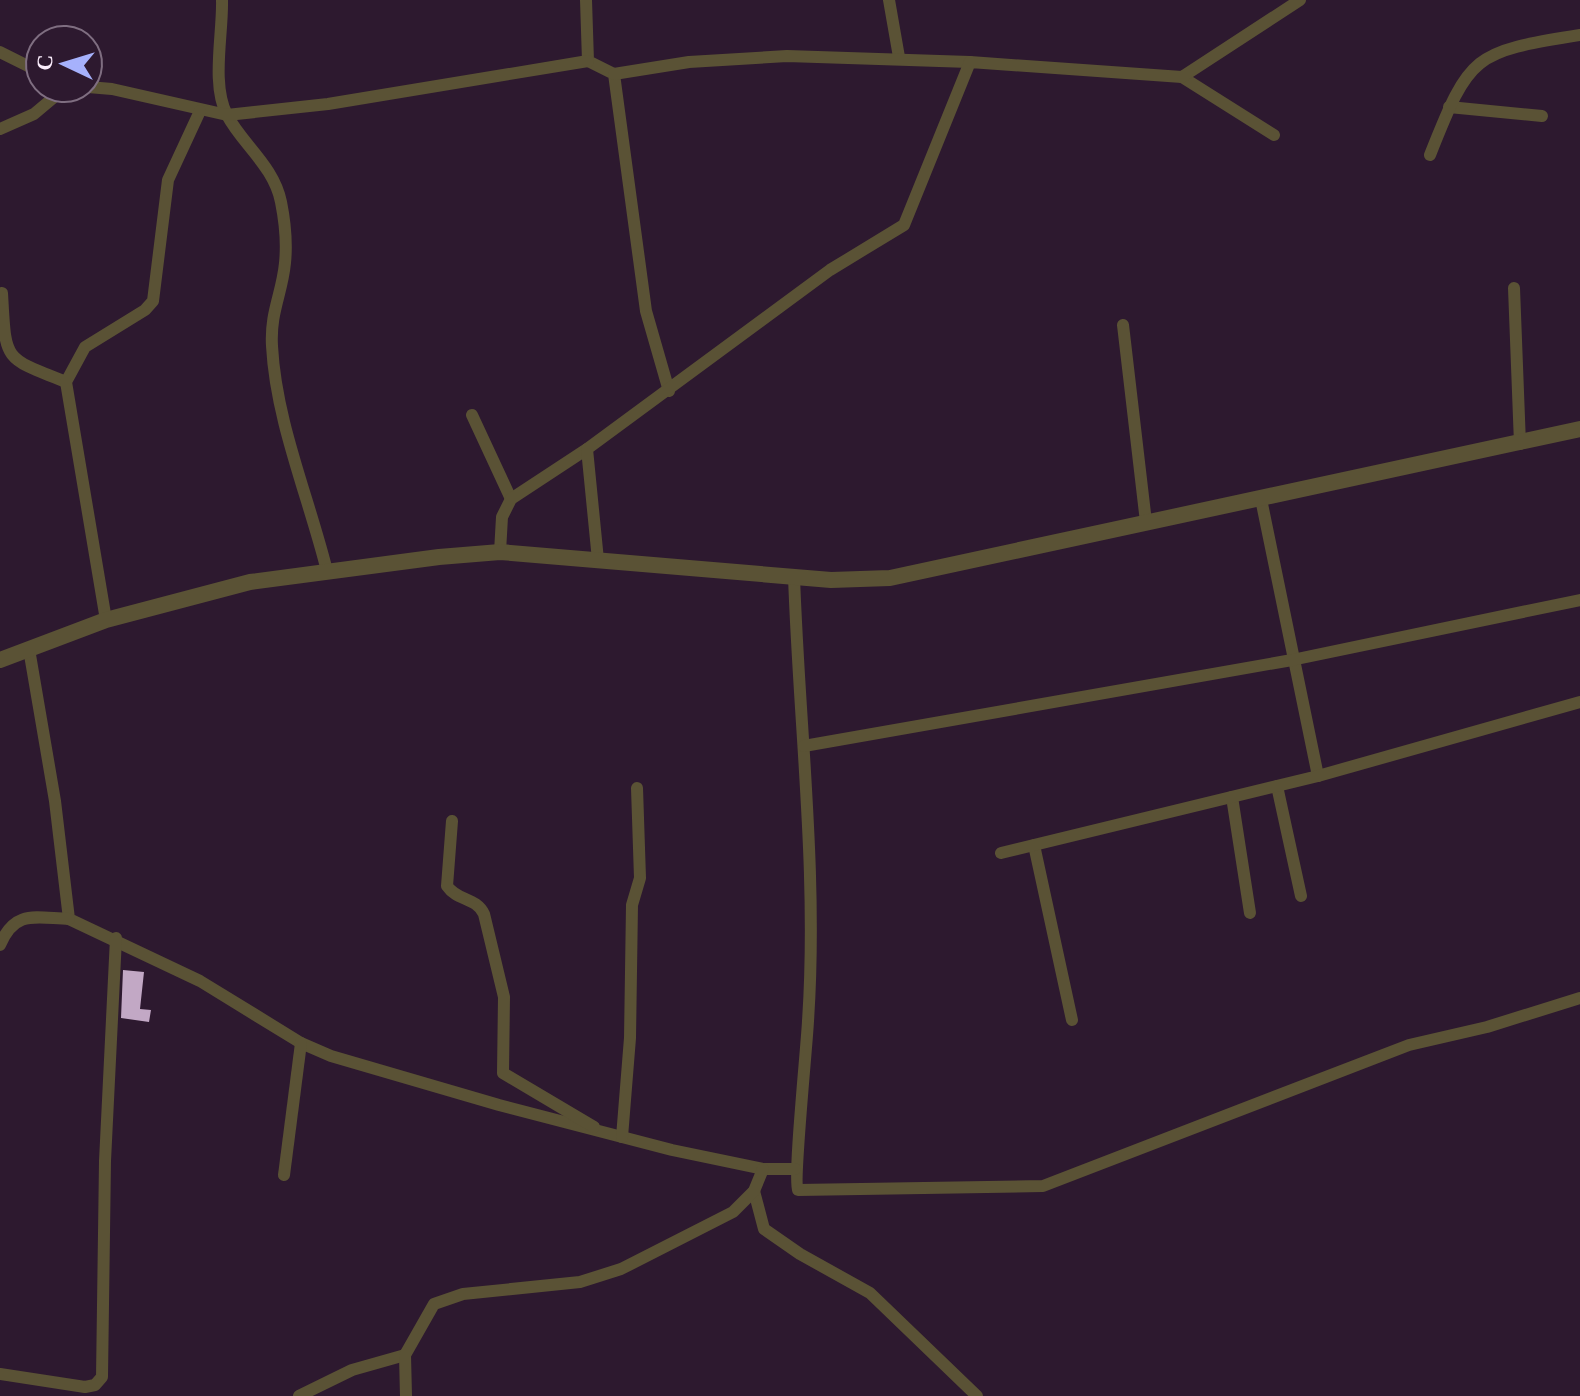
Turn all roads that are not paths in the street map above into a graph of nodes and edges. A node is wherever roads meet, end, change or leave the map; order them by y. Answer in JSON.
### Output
{"nodes":[{"id":1,"x":222,"y":0,"type":"edge"},
{"id":2,"x":586,"y":0,"type":"edge"},
{"id":3,"x":1300,"y":0,"type":"edge"},
{"id":4,"x":892,"y":1,"type":"edge"},
{"id":5,"x":1580,"y":35,"type":"edge"},
{"id":6,"x":0,"y":52,"type":"edge"},
{"id":7,"x":899,"y":57,"type":"junction"},
{"id":8,"x":588,"y":61,"type":"junction"},
{"id":9,"x":970,"y":62,"type":"junction"},
{"id":10,"x":24,"y":64,"type":"edge"},
{"id":11,"x":614,"y":74,"type":"junction"},
{"id":12,"x":1182,"y":77,"type":"junction"},
{"id":13,"x":104,"y":88,"type":"edge"},
{"id":14,"x":46,"y":104,"type":"edge"},
{"id":15,"x":1449,"y":107,"type":"junction"},
{"id":16,"x":200,"y":111,"type":"junction"},
{"id":17,"x":227,"y":115,"type":"junction"},
{"id":18,"x":1542,"y":116,"type":"dead end"},
{"id":19,"x":0,"y":129,"type":"edge"},
{"id":20,"x":1274,"y":135,"type":"dead end"},
{"id":21,"x":1430,"y":155,"type":"dead end"},
{"id":22,"x":1514,"y":288,"type":"dead end"},
{"id":23,"x":2,"y":293,"type":"edge"},
{"id":24,"x":1123,"y":325,"type":"dead end"},
{"id":25,"x":66,"y":382,"type":"junction"},
{"id":26,"x":669,"y":391,"type":"junction"},
{"id":27,"x":472,"y":415,"type":"dead end"},
{"id":28,"x":1580,"y":429,"type":"edge"},
{"id":29,"x":1520,"y":444,"type":"junction"},
{"id":30,"x":587,"y":449,"type":"junction"},
{"id":31,"x":511,"y":499,"type":"junction"},
{"id":32,"x":1261,"y":499,"type":"junction"},
{"id":33,"x":1146,"y":522,"type":"junction"},
{"id":34,"x":500,"y":552,"type":"junction"},
{"id":35,"x":598,"y":560,"type":"junction"},
{"id":36,"x":327,"y":571,"type":"junction"},
{"id":37,"x":794,"y":576,"type":"junction"},
{"id":38,"x":1580,"y":600,"type":"edge"},
{"id":39,"x":106,"y":620,"type":"junction"},
{"id":40,"x":29,"y":649,"type":"junction"},
{"id":41,"x":0,"y":660,"type":"edge"},
{"id":42,"x":1292,"y":660,"type":"junction"},
{"id":43,"x":1580,"y":702,"type":"edge"},
{"id":44,"x":804,"y":746,"type":"junction"},
{"id":45,"x":1318,"y":776,"type":"junction"},
{"id":46,"x":1277,"y":786,"type":"junction"},
{"id":47,"x":637,"y":788,"type":"dead end"},
{"id":48,"x":1232,"y":797,"type":"junction"},
{"id":49,"x":452,"y":821,"type":"dead end"},
{"id":50,"x":1034,"y":845,"type":"junction"},
{"id":51,"x":1001,"y":853,"type":"dead end"},
{"id":52,"x":1301,"y":896,"type":"dead end"},
{"id":53,"x":1250,"y":913,"type":"dead end"},
{"id":54,"x":69,"y":919,"type":"junction"},
{"id":55,"x":116,"y":938,"type":"junction"},
{"id":56,"x":0,"y":945,"type":"edge"},
{"id":57,"x":1580,"y":998,"type":"edge"},
{"id":58,"x":1072,"y":1020,"type":"dead end"},
{"id":59,"x":301,"y":1043,"type":"junction"},
{"id":60,"x":603,"y":1133,"type":"junction"},
{"id":61,"x":622,"y":1137,"type":"junction"},
{"id":62,"x":763,"y":1169,"type":"junction"},
{"id":63,"x":795,"y":1169,"type":"junction"},
{"id":64,"x":284,"y":1175,"type":"dead end"},
{"id":65,"x":754,"y":1191,"type":"junction"},
{"id":66,"x":405,"y":1355,"type":"junction"},
{"id":67,"x":0,"y":1374,"type":"edge"},
{"id":68,"x":299,"y":1396,"type":"edge"},
{"id":69,"x":406,"y":1396,"type":"edge"},
{"id":70,"x":977,"y":1396,"type":"edge"}],
"edges":[{"from":1,"to":17,"type":"street"},
{"from":2,"to":8,"type":"street"},
{"from":3,"to":12,"type":"street"},
{"from":4,"to":7,"type":"street"},
{"from":5,"to":15,"type":"street"},
{"from":6,"to":10,"type":"street"},
{"from":7,"to":9,"type":"street"},
{"from":7,"to":11,"type":"street"},
{"from":8,"to":11,"type":"street"},
{"from":8,"to":17,"type":"street"},
{"from":9,"to":12,"type":"street"},
{"from":9,"to":26,"type":"street"},
{"from":11,"to":26,"type":"street"},
{"from":12,"to":20,"type":"street"},
{"from":13,"to":16,"type":"street"},
{"from":14,"to":19,"type":"street"},
{"from":15,"to":18,"type":"street"},
{"from":15,"to":21,"type":"street"},
{"from":16,"to":17,"type":"street"},
{"from":16,"to":25,"type":"street"},
{"from":17,"to":36,"type":"street"},
{"from":22,"to":29,"type":"street"},
{"from":23,"to":25,"type":"street"},
{"from":24,"to":33,"type":"street"},
{"from":25,"to":39,"type":"street"},
{"from":26,"to":30,"type":"street"},
{"from":27,"to":31,"type":"street"},
{"from":28,"to":29,"type":"street"},
{"from":29,"to":32,"type":"street"},
{"from":30,"to":31,"type":"street"},
{"from":30,"to":35,"type":"street"},
{"from":31,"to":34,"type":"street"},
{"from":32,"to":33,"type":"street"},
{"from":32,"to":42,"type":"street"},
{"from":33,"to":37,"type":"street"},
{"from":34,"to":35,"type":"street"},
{"from":34,"to":36,"type":"street"},
{"from":35,"to":37,"type":"street"},
{"from":36,"to":39,"type":"street"},
{"from":37,"to":44,"type":"street"},
{"from":38,"to":42,"type":"street"},
{"from":39,"to":40,"type":"street"},
{"from":40,"to":41,"type":"street"},
{"from":40,"to":54,"type":"street"},
{"from":42,"to":44,"type":"street"},
{"from":42,"to":45,"type":"street"},
{"from":43,"to":45,"type":"street"},
{"from":44,"to":63,"type":"street"},
{"from":45,"to":46,"type":"street"},
{"from":46,"to":48,"type":"street"},
{"from":46,"to":52,"type":"street"},
{"from":47,"to":61,"type":"street"},
{"from":48,"to":50,"type":"street"},
{"from":48,"to":53,"type":"street"},
{"from":49,"to":60,"type":"street"},
{"from":50,"to":51,"type":"street"},
{"from":50,"to":58,"type":"street"},
{"from":54,"to":55,"type":"street"},
{"from":54,"to":56,"type":"street"},
{"from":55,"to":59,"type":"street"},
{"from":55,"to":67,"type":"street"},
{"from":57,"to":63,"type":"street"},
{"from":59,"to":60,"type":"street"},
{"from":59,"to":64,"type":"street"},
{"from":60,"to":61,"type":"street"},
{"from":61,"to":62,"type":"street"},
{"from":62,"to":63,"type":"street"},
{"from":62,"to":65,"type":"street"},
{"from":65,"to":66,"type":"street"},
{"from":65,"to":70,"type":"street"},
{"from":66,"to":68,"type":"street"},
{"from":66,"to":69,"type":"street"}]}
